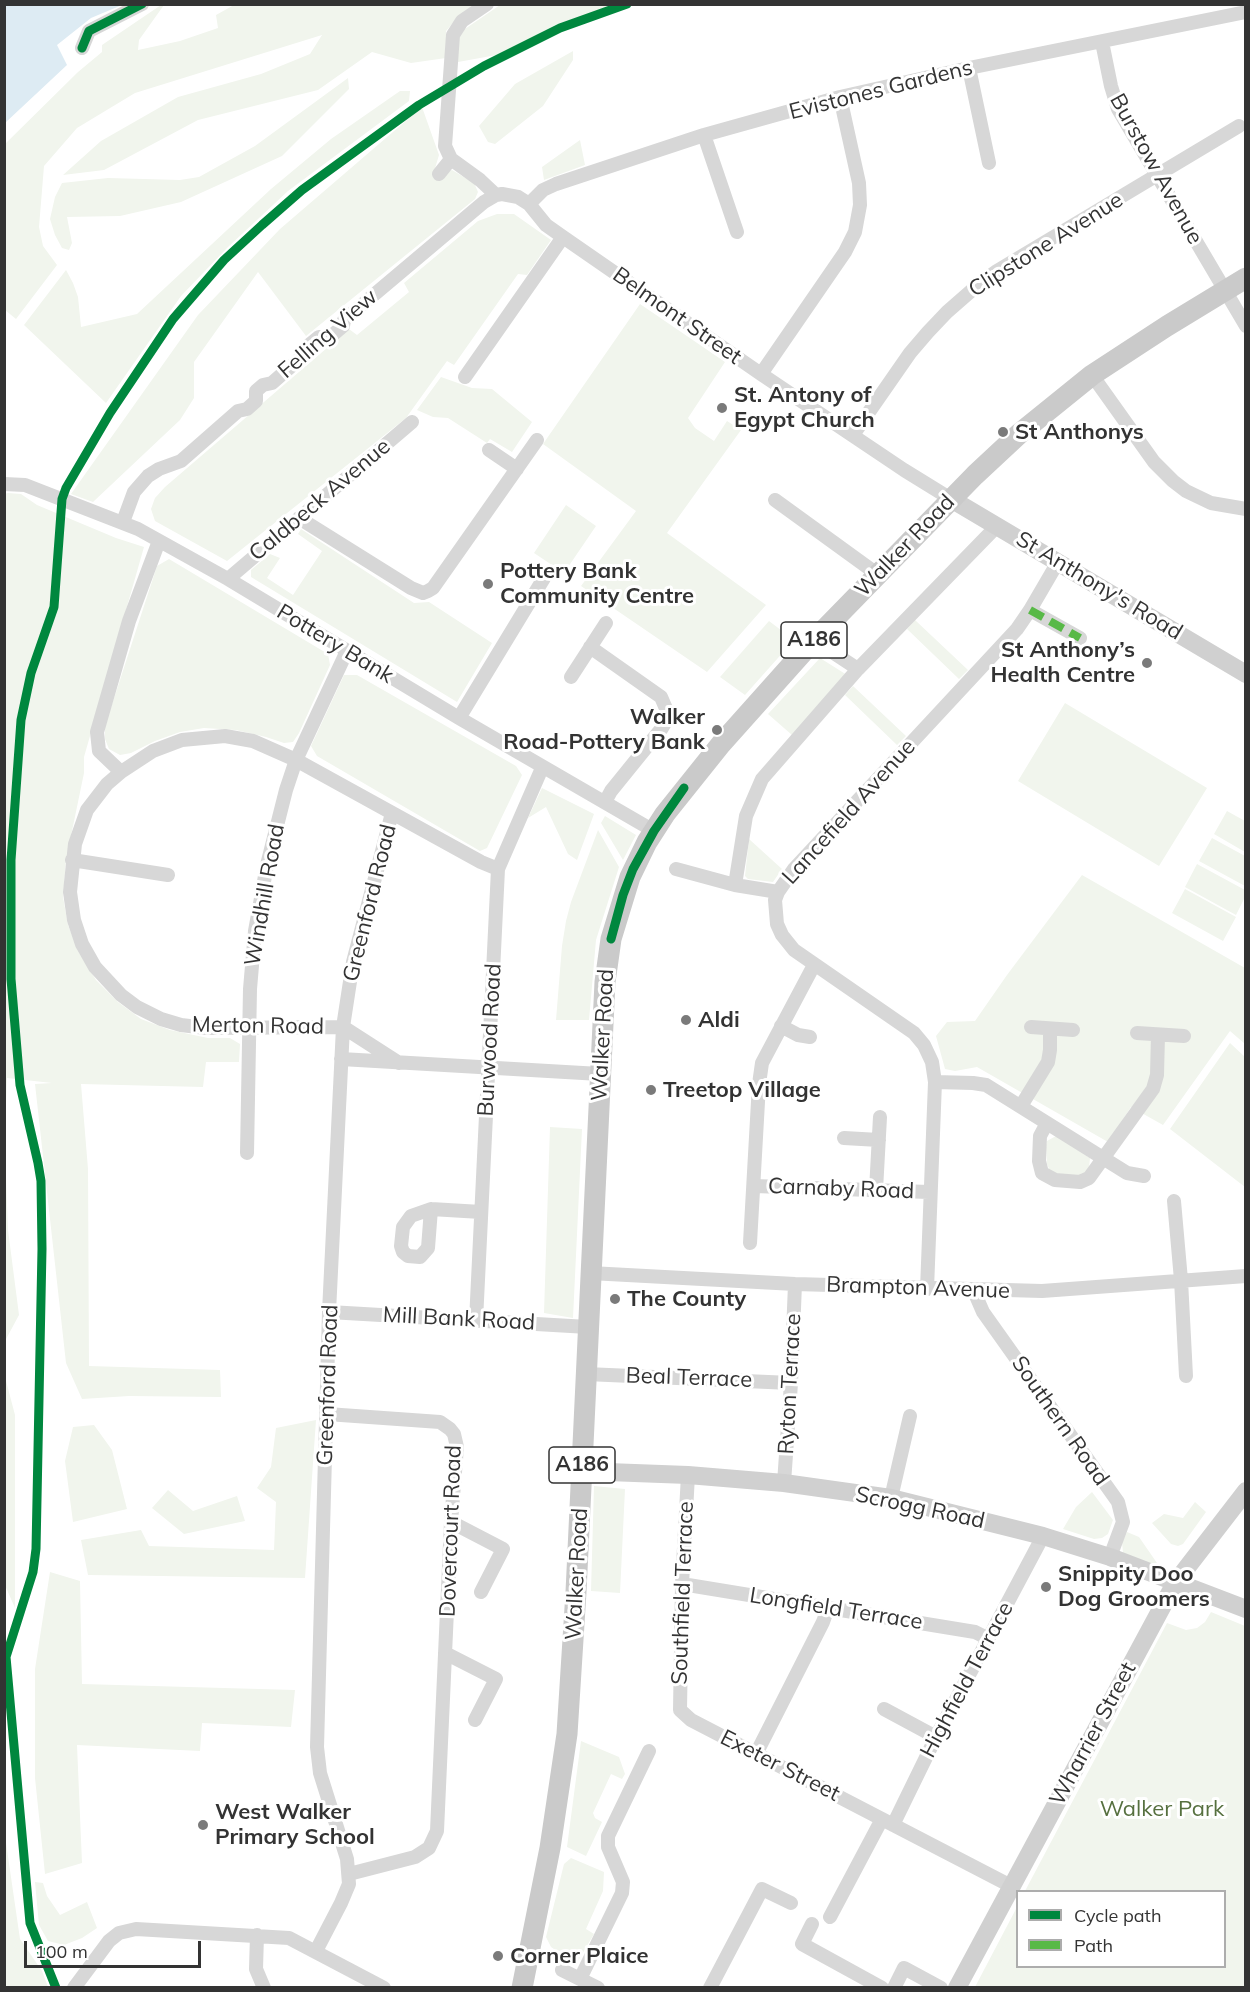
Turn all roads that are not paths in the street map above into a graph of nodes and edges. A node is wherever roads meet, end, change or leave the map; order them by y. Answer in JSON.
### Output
{"nodes":[{"id":1,"x":142,"y":4,"type":"edge"},
{"id":2,"x":487,"y":4,"type":"edge"},
{"id":3,"x":1245,"y":12,"type":"edge"},
{"id":4,"x":1102,"y":42,"type":"junction"},
{"id":5,"x":82,"y":48,"type":"dead end"},
{"id":6,"x":969,"y":68,"type":"junction"},
{"id":7,"x":840,"y":97,"type":"junction"},
{"id":8,"x":1239,"y":126,"type":"dead end"},
{"id":9,"x":704,"y":135,"type":"junction"},
{"id":10,"x":451,"y":159,"type":"junction"},
{"id":11,"x":989,"y":163,"type":"dead end"},
{"id":12,"x":439,"y":174,"type":"dead end"},
{"id":13,"x":1156,"y":176,"type":"junction"},
{"id":14,"x":496,"y":195,"type":"junction"},
{"id":15,"x":529,"y":204,"type":"junction"},
{"id":16,"x":737,"y":232,"type":"dead end"},
{"id":17,"x":563,"y":237,"type":"junction"},
{"id":18,"x":1245,"y":278,"type":"edge"},
{"id":19,"x":1224,"y":290,"type":"junction"},
{"id":20,"x":1245,"y":326,"type":"edge"},
{"id":21,"x":761,"y":374,"type":"junction"},
{"id":22,"x":1092,"y":375,"type":"junction"},
{"id":23,"x":465,"y":377,"type":"dead end"},
{"id":24,"x":412,"y":422,"type":"dead end"},
{"id":25,"x":853,"y":435,"type":"junction"},
{"id":26,"x":537,"y":440,"type":"dead end"},
{"id":27,"x":489,"y":450,"type":"dead end"},
{"id":28,"x":517,"y":468,"type":"junction"},
{"id":29,"x":4,"y":484,"type":"edge"},
{"id":30,"x":951,"y":499,"type":"junction"},
{"id":31,"x":775,"y":500,"type":"dead end"},
{"id":32,"x":1245,"y":509,"type":"edge"},
{"id":33,"x":299,"y":518,"type":"junction"},
{"id":34,"x":123,"y":522,"type":"junction"},
{"id":35,"x":998,"y":525,"type":"junction"},
{"id":36,"x":159,"y":541,"type":"junction"},
{"id":37,"x":1058,"y":562,"type":"junction"},
{"id":38,"x":877,"y":574,"type":"junction"},
{"id":39,"x":544,"y":578,"type":"dead end"},
{"id":40,"x":228,"y":579,"type":"junction"},
{"id":41,"x":1030,"y":610,"type":"junction"},
{"id":42,"x":606,"y":623,"type":"dead end"},
{"id":43,"x":1080,"y":638,"type":"dead end"},
{"id":44,"x":590,"y":647,"type":"junction"},
{"id":45,"x":826,"y":648,"type":"dead end"},
{"id":46,"x":347,"y":651,"type":"junction"},
{"id":47,"x":858,"y":669,"type":"junction"},
{"id":48,"x":1245,"y":674,"type":"edge"},
{"id":49,"x":571,"y":677,"type":"dead end"},
{"id":50,"x":459,"y":718,"type":"junction"},
{"id":51,"x":296,"y":760,"type":"junction"},
{"id":52,"x":542,"y":768,"type":"junction"},
{"id":53,"x":121,"y":772,"type":"junction"},
{"id":54,"x":605,"y":802,"type":"junction"},
{"id":55,"x":392,"y":813,"type":"junction"},
{"id":56,"x":654,"y":831,"type":"junction"},
{"id":57,"x":72,"y":860,"type":"junction"},
{"id":58,"x":498,"y":868,"type":"junction"},
{"id":59,"x":676,"y":869,"type":"dead end"},
{"id":60,"x":168,"y":875,"type":"dead end"},
{"id":61,"x":735,"y":885,"type":"junction"},
{"id":62,"x":778,"y":892,"type":"junction"},
{"id":63,"x":814,"y":965,"type":"junction"},
{"id":64,"x":781,"y":1026,"type":"junction"},
{"id":65,"x":343,"y":1027,"type":"junction"},
{"id":66,"x":1031,"y":1027,"type":"dead end"},
{"id":67,"x":249,"y":1029,"type":"junction"},
{"id":68,"x":1050,"y":1029,"type":"junction"},
{"id":69,"x":1073,"y":1030,"type":"dead end"},
{"id":70,"x":1137,"y":1033,"type":"dead end"},
{"id":71,"x":1158,"y":1035,"type":"junction"},
{"id":72,"x":1184,"y":1036,"type":"dead end"},
{"id":73,"x":810,"y":1037,"type":"dead end"},
{"id":74,"x":341,"y":1059,"type":"junction"},
{"id":75,"x":399,"y":1063,"type":"junction"},
{"id":76,"x":490,"y":1069,"type":"junction"},
{"id":77,"x":600,"y":1074,"type":"junction"},
{"id":78,"x":935,"y":1082,"type":"junction"},
{"id":79,"x":1021,"y":1106,"type":"junction"},
{"id":80,"x":880,"y":1117,"type":"dead end"},
{"id":81,"x":1047,"y":1123,"type":"junction"},
{"id":82,"x":844,"y":1138,"type":"dead end"},
{"id":83,"x":879,"y":1140,"type":"junction"},
{"id":84,"x":247,"y":1153,"type":"dead end"},
{"id":85,"x":1105,"y":1158,"type":"junction"},
{"id":86,"x":1144,"y":1176,"type":"dead end"},
{"id":87,"x":753,"y":1186,"type":"junction"},
{"id":88,"x":876,"y":1190,"type":"junction"},
{"id":89,"x":929,"y":1192,"type":"junction"},
{"id":90,"x":1174,"y":1201,"type":"dead end"},
{"id":91,"x":430,"y":1209,"type":"dead end"},
{"id":92,"x":481,"y":1212,"type":"junction"},
{"id":93,"x":750,"y":1243,"type":"dead end"},
{"id":94,"x":590,"y":1274,"type":"junction"},
{"id":95,"x":1245,"y":1276,"type":"edge"},
{"id":96,"x":1181,"y":1280,"type":"junction"},
{"id":97,"x":795,"y":1284,"type":"junction"},
{"id":98,"x":927,"y":1289,"type":"junction"},
{"id":99,"x":973,"y":1289,"type":"junction"},
{"id":100,"x":329,"y":1312,"type":"junction"},
{"id":101,"x":476,"y":1321,"type":"junction"},
{"id":102,"x":588,"y":1327,"type":"junction"},
{"id":103,"x":586,"y":1374,"type":"junction"},
{"id":104,"x":1186,"y":1376,"type":"dead end"},
{"id":105,"x":791,"y":1383,"type":"junction"},
{"id":106,"x":327,"y":1414,"type":"junction"},
{"id":107,"x":910,"y":1416,"type":"dead end"},
{"id":108,"x":581,"y":1471,"type":"junction"},
{"id":109,"x":688,"y":1475,"type":"junction"},
{"id":110,"x":784,"y":1483,"type":"junction"},
{"id":111,"x":1245,"y":1491,"type":"edge"},
{"id":112,"x":891,"y":1498,"type":"junction"},
{"id":113,"x":451,"y":1522,"type":"junction"},
{"id":114,"x":1043,"y":1536,"type":"junction"},
{"id":115,"x":1110,"y":1557,"type":"junction"},
{"id":116,"x":1175,"y":1583,"type":"junction"},
{"id":117,"x":682,"y":1584,"type":"junction"},
{"id":118,"x":481,"y":1592,"type":"dead end"},
{"id":119,"x":828,"y":1608,"type":"junction"},
{"id":120,"x":1245,"y":1610,"type":"edge"},
{"id":121,"x":989,"y":1639,"type":"junction"},
{"id":122,"x":445,"y":1653,"type":"junction"},
{"id":123,"x":884,"y":1709,"type":"dead end"},
{"id":124,"x":680,"y":1710,"type":"joint"},
{"id":125,"x":475,"y":1720,"type":"dead end"},
{"id":126,"x":936,"y":1737,"type":"junction"},
{"id":127,"x":649,"y":1751,"type":"dead end"},
{"id":128,"x":756,"y":1754,"type":"junction"},
{"id":129,"x":888,"y":1822,"type":"junction"},
{"id":130,"x":349,"y":1874,"type":"junction"},
{"id":131,"x":1011,"y":1886,"type":"junction"},
{"id":132,"x":791,"y":1903,"type":"dead end"},
{"id":133,"x":830,"y":1917,"type":"dead end"},
{"id":134,"x":812,"y":1924,"type":"dead end"},
{"id":135,"x":257,"y":1935,"type":"junction"},
{"id":136,"x":316,"y":1951,"type":"junction"},
{"id":137,"x":562,"y":1970,"type":"dead end"},
{"id":138,"x":580,"y":1979,"type":"junction"},
{"id":139,"x":74,"y":1988,"type":"edge"},
{"id":140,"x":264,"y":1988,"type":"edge"},
{"id":141,"x":384,"y":1988,"type":"edge"},
{"id":142,"x":522,"y":1988,"type":"edge"},
{"id":143,"x":598,"y":1988,"type":"edge"},
{"id":144,"x":710,"y":1988,"type":"edge"},
{"id":145,"x":882,"y":1988,"type":"edge"},
{"id":146,"x":894,"y":1988,"type":"edge"},
{"id":147,"x":941,"y":1988,"type":"edge"},
{"id":148,"x":957,"y":1988,"type":"edge"}],
"edges":[{"from":1,"to":5,"type":"street"},
{"from":2,"to":10,"type":"street"},
{"from":3,"to":4,"type":"street","name":"Evistones Gardens"},
{"from":4,"to":6,"type":"street","name":"Evistones Gardens"},
{"from":4,"to":13,"type":"street","name":"Burstow Avenue"},
{"from":6,"to":7,"type":"street","name":"Evistones Gardens"},
{"from":6,"to":11,"type":"street"},
{"from":7,"to":9,"type":"street","name":"Evistones Gardens"},
{"from":7,"to":21,"type":"street"},
{"from":8,"to":13,"type":"street","name":"Clipstone Avenue"},
{"from":9,"to":15,"type":"street","name":"Evistones Gardens"},
{"from":9,"to":16,"type":"street"},
{"from":10,"to":12,"type":"street"},
{"from":10,"to":14,"type":"street"},
{"from":13,"to":19,"type":"street","name":"Burstow Avenue"},
{"from":13,"to":25,"type":"street","name":"Clipstone Avenue"},
{"from":14,"to":15,"type":"street"},
{"from":14,"to":34,"type":"street","name":"Felling View"},
{"from":15,"to":17,"type":"street","name":"Belmont Street"},
{"from":17,"to":21,"type":"street","name":"Belmont Street"},
{"from":17,"to":23,"type":"street"},
{"from":18,"to":19,"type":"main road","name":"Walker Road","number":"A186"},
{"from":19,"to":20,"type":"street","name":"Burstow Avenue"},
{"from":19,"to":22,"type":"main road","name":"Walker Road","number":"A186"},
{"from":21,"to":25,"type":"street","name":"Belmont Street"},
{"from":22,"to":30,"type":"main road","name":"Walker Road","number":"A186"},
{"from":22,"to":32,"type":"street"},
{"from":24,"to":33,"type":"street","name":"Caldbeck Avenue"},
{"from":25,"to":30,"type":"street","name":"Belmont Street"},
{"from":26,"to":28,"type":"street"},
{"from":27,"to":28,"type":"street"},
{"from":28,"to":33,"type":"street"},
{"from":29,"to":34,"type":"street","name":"Pottery Bank"},
{"from":30,"to":35,"type":"street","name":"St Anthony's Road"},
{"from":30,"to":38,"type":"main road","name":"Walker Road","number":"A186"},
{"from":31,"to":38,"type":"street"},
{"from":33,"to":40,"type":"street","name":"Caldbeck Avenue"},
{"from":34,"to":36,"type":"street","name":"Pottery Bank"},
{"from":35,"to":37,"type":"street","name":"St Anthony's Road"},
{"from":35,"to":47,"type":"street"},
{"from":36,"to":40,"type":"street","name":"Pottery Bank"},
{"from":36,"to":53,"type":"street"},
{"from":37,"to":41,"type":"street","name":"Lancefield Avenue"},
{"from":37,"to":48,"type":"street","name":"St Anthony's Road"},
{"from":38,"to":56,"type":"main road","name":"Walker Road","number":"A186"},
{"from":39,"to":50,"type":"street"},
{"from":40,"to":46,"type":"street","name":"Pottery Bank"},
{"from":41,"to":43,"type":"street"},
{"from":41,"to":62,"type":"street","name":"Lancefield Avenue"},
{"from":42,"to":44,"type":"street"},
{"from":44,"to":49,"type":"street"},
{"from":44,"to":54,"type":"street"},
{"from":45,"to":47,"type":"street"},
{"from":46,"to":50,"type":"street","name":"Pottery Bank"},
{"from":46,"to":51,"type":"street","name":"Windhill Road"},
{"from":47,"to":61,"type":"street"},
{"from":50,"to":52,"type":"street","name":"Pottery Bank"},
{"from":51,"to":53,"type":"street","name":"Merton Road"},
{"from":51,"to":55,"type":"street","name":"Merton Road"},
{"from":51,"to":67,"type":"street","name":"Windhill Road"},
{"from":52,"to":54,"type":"street","name":"Pottery Bank"},
{"from":52,"to":58,"type":"street","name":"Burwood Road"},
{"from":53,"to":57,"type":"street","name":"Merton Road"},
{"from":54,"to":56,"type":"street","name":"Pottery Bank"},
{"from":55,"to":58,"type":"street","name":"Merton Road"},
{"from":55,"to":65,"type":"street","name":"Greenford Road"},
{"from":56,"to":77,"type":"main road","name":"Walker Road","number":"A186"},
{"from":57,"to":60,"type":"street"},
{"from":57,"to":67,"type":"street","name":"Merton Road"},
{"from":58,"to":76,"type":"street","name":"Burwood Road"},
{"from":59,"to":61,"type":"street"},
{"from":61,"to":62,"type":"street"},
{"from":62,"to":63,"type":"street","name":"Lancefield Avenue"},
{"from":63,"to":64,"type":"street"},
{"from":63,"to":78,"type":"street","name":"Lancefield Avenue"},
{"from":64,"to":73,"type":"street"},
{"from":64,"to":87,"type":"street"},
{"from":65,"to":67,"type":"street","name":"Merton Road"},
{"from":65,"to":74,"type":"street","name":"Greenford Road"},
{"from":65,"to":75,"type":"street","name":"Merton Road"},
{"from":66,"to":68,"type":"street"},
{"from":67,"to":84,"type":"street","name":"Windhill Road"},
{"from":68,"to":69,"type":"street"},
{"from":68,"to":79,"type":"street"},
{"from":70,"to":71,"type":"street"},
{"from":71,"to":72,"type":"street"},
{"from":71,"to":85,"type":"street"},
{"from":74,"to":75,"type":"street","name":"Merton Road"},
{"from":74,"to":100,"type":"street","name":"Greenford Road"},
{"from":75,"to":76,"type":"street","name":"Merton Road"},
{"from":76,"to":77,"type":"street","name":"Merton Road"},
{"from":76,"to":92,"type":"street","name":"Burwood Road"},
{"from":77,"to":94,"type":"main road","name":"Walker Road","number":"A186"},
{"from":78,"to":79,"type":"street"},
{"from":78,"to":89,"type":"street","name":"Lancefield Avenue"},
{"from":79,"to":81,"type":"street"},
{"from":80,"to":83,"type":"street"},
{"from":81,"to":85,"type":"street"},
{"from":81,"to":85,"type":"street"},
{"from":82,"to":83,"type":"street"},
{"from":83,"to":88,"type":"street"},
{"from":85,"to":86,"type":"street"},
{"from":87,"to":88,"type":"street","name":"Carnaby Road"},
{"from":87,"to":93,"type":"street"},
{"from":88,"to":89,"type":"street","name":"Carnaby Road"},
{"from":89,"to":98,"type":"street","name":"Lancefield Avenue"},
{"from":90,"to":96,"type":"street"},
{"from":91,"to":92,"type":"street"},
{"from":92,"to":101,"type":"street","name":"Burwood Road"},
{"from":94,"to":97,"type":"street","name":"Brampton Avenue"},
{"from":94,"to":102,"type":"main road","name":"Walker Road","number":"A186"},
{"from":95,"to":96,"type":"street","name":"Brampton Avenue"},
{"from":96,"to":99,"type":"street","name":"Brampton Avenue"},
{"from":96,"to":104,"type":"street"},
{"from":97,"to":98,"type":"street","name":"Brampton Avenue"},
{"from":97,"to":105,"type":"street","name":"Ryton Terrace"},
{"from":98,"to":99,"type":"street","name":"Brampton Avenue"},
{"from":99,"to":115,"type":"street","name":"Southern Road"},
{"from":100,"to":101,"type":"street","name":"Mill Bank Road"},
{"from":100,"to":106,"type":"street","name":"Greenford Road"},
{"from":101,"to":102,"type":"street","name":"Mill Bank Road"},
{"from":102,"to":103,"type":"main road","name":"Walker Road","number":"A186"},
{"from":103,"to":105,"type":"street","name":"Beal Terrace"},
{"from":103,"to":108,"type":"main road","name":"Walker Road","number":"A186"},
{"from":105,"to":110,"type":"street","name":"Ryton Terrace"},
{"from":106,"to":113,"type":"street","name":"Dovercourt Road"},
{"from":106,"to":130,"type":"street","name":"Greenford Road"},
{"from":107,"to":112,"type":"street"},
{"from":108,"to":109,"type":"street","name":"Scrogg Road"},
{"from":108,"to":142,"type":"main road","name":"Walker Road","number":"A186"},
{"from":109,"to":110,"type":"street","name":"Scrogg Road"},
{"from":109,"to":117,"type":"street","name":"Southfield Terrace"},
{"from":110,"to":112,"type":"street","name":"Scrogg Road"},
{"from":111,"to":116,"type":"street","name":"Wharrier Street"},
{"from":112,"to":114,"type":"street","name":"Scrogg Road"},
{"from":113,"to":118,"type":"street"},
{"from":113,"to":122,"type":"street","name":"Dovercourt Road"},
{"from":114,"to":115,"type":"street","name":"Scrogg Road"},
{"from":114,"to":121,"type":"street","name":"Highfield Terrace"},
{"from":115,"to":116,"type":"street","name":"Scrogg Road"},
{"from":116,"to":120,"type":"street","name":"Scrogg Road"},
{"from":116,"to":131,"type":"street","name":"Wharrier Street"},
{"from":117,"to":119,"type":"street","name":"Longfield Terrace"},
{"from":117,"to":124,"type":"street","name":"Southfield Terrace"},
{"from":119,"to":121,"type":"street","name":"Longfield Terrace"},
{"from":119,"to":128,"type":"street"},
{"from":121,"to":126,"type":"street","name":"Highfield Terrace"},
{"from":122,"to":125,"type":"street"},
{"from":122,"to":130,"type":"street","name":"Dovercourt Road"},
{"from":123,"to":126,"type":"street"},
{"from":124,"to":128,"type":"street","name":"Exeter Street"},
{"from":126,"to":129,"type":"street","name":"Highfield Terrace"},
{"from":127,"to":138,"type":"street"},
{"from":128,"to":129,"type":"street","name":"Exeter Street"},
{"from":129,"to":131,"type":"street","name":"Exeter Street"},
{"from":129,"to":133,"type":"street"},
{"from":130,"to":136,"type":"street","name":"Greenford Road"},
{"from":131,"to":148,"type":"street","name":"Wharrier Street"},
{"from":132,"to":144,"type":"street"},
{"from":134,"to":145,"type":"street"},
{"from":135,"to":136,"type":"street"},
{"from":135,"to":139,"type":"street"},
{"from":135,"to":140,"type":"street"},
{"from":136,"to":141,"type":"street"},
{"from":137,"to":138,"type":"street"},
{"from":138,"to":143,"type":"street"},
{"from":146,"to":147,"type":"street"}]}
